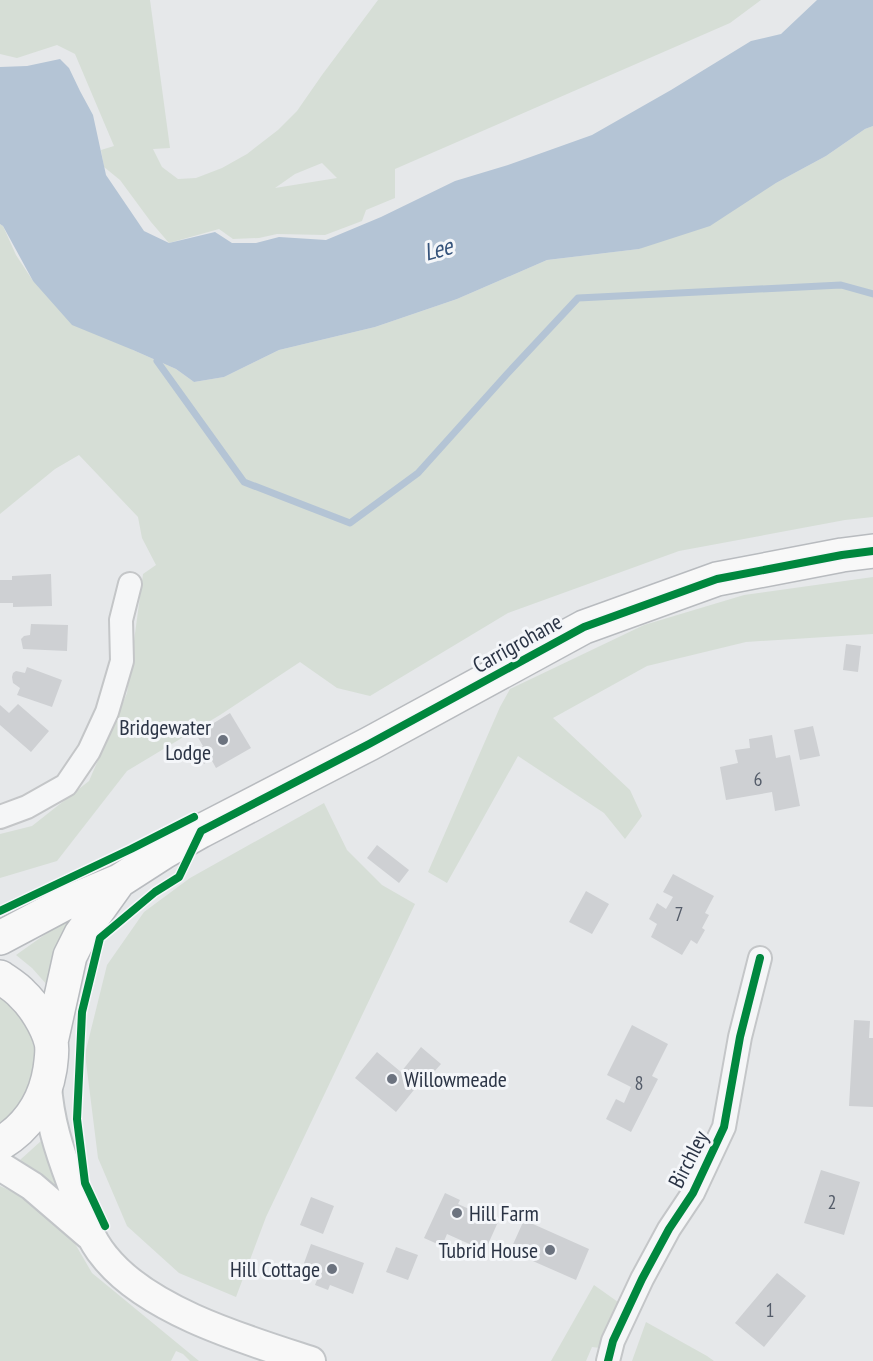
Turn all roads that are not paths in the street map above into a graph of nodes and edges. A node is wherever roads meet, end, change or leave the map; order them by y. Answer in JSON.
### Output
{"nodes":[{"id":1,"x":873,"y":551,"type":"edge"},
{"id":2,"x":130,"y":584,"type":"dead end"},
{"id":3,"x":0,"y":817,"type":"edge"},
{"id":4,"x":118,"y":881,"type":"junction"},
{"id":5,"x":0,"y":938,"type":"edge"},
{"id":6,"x":760,"y":958,"type":"dead end"},
{"id":7,"x":0,"y":977,"type":"edge"},
{"id":8,"x":51,"y":1042,"type":"junction"},
{"id":9,"x":47,"y":1085,"type":"junction"},
{"id":10,"x":0,"y":1144,"type":"edge"},
{"id":11,"x":0,"y":1166,"type":"edge"},
{"id":12,"x":91,"y":1236,"type":"junction"},
{"id":13,"x":311,"y":1361,"type":"edge"},
{"id":14,"x":608,"y":1361,"type":"edge"}],
"edges":[{"from":1,"to":4,"type":"highway","name":"Carrigrohane"},
{"from":2,"to":3,"type":"street"},
{"from":4,"to":5,"type":"highway","name":"Carrigrohane"},
{"from":4,"to":8,"type":"highway","name":"Carrigrohane"},
{"from":6,"to":14,"type":"street","name":"Birchley"},
{"from":7,"to":8,"type":"highway"},
{"from":8,"to":9,"type":"highway","name":"Carrigrohane"},
{"from":9,"to":10,"type":"highway","name":"Carrigrohane"},
{"from":9,"to":12,"type":"main road"},
{"from":11,"to":12,"type":"main road"},
{"from":12,"to":13,"type":"main road"}]}
